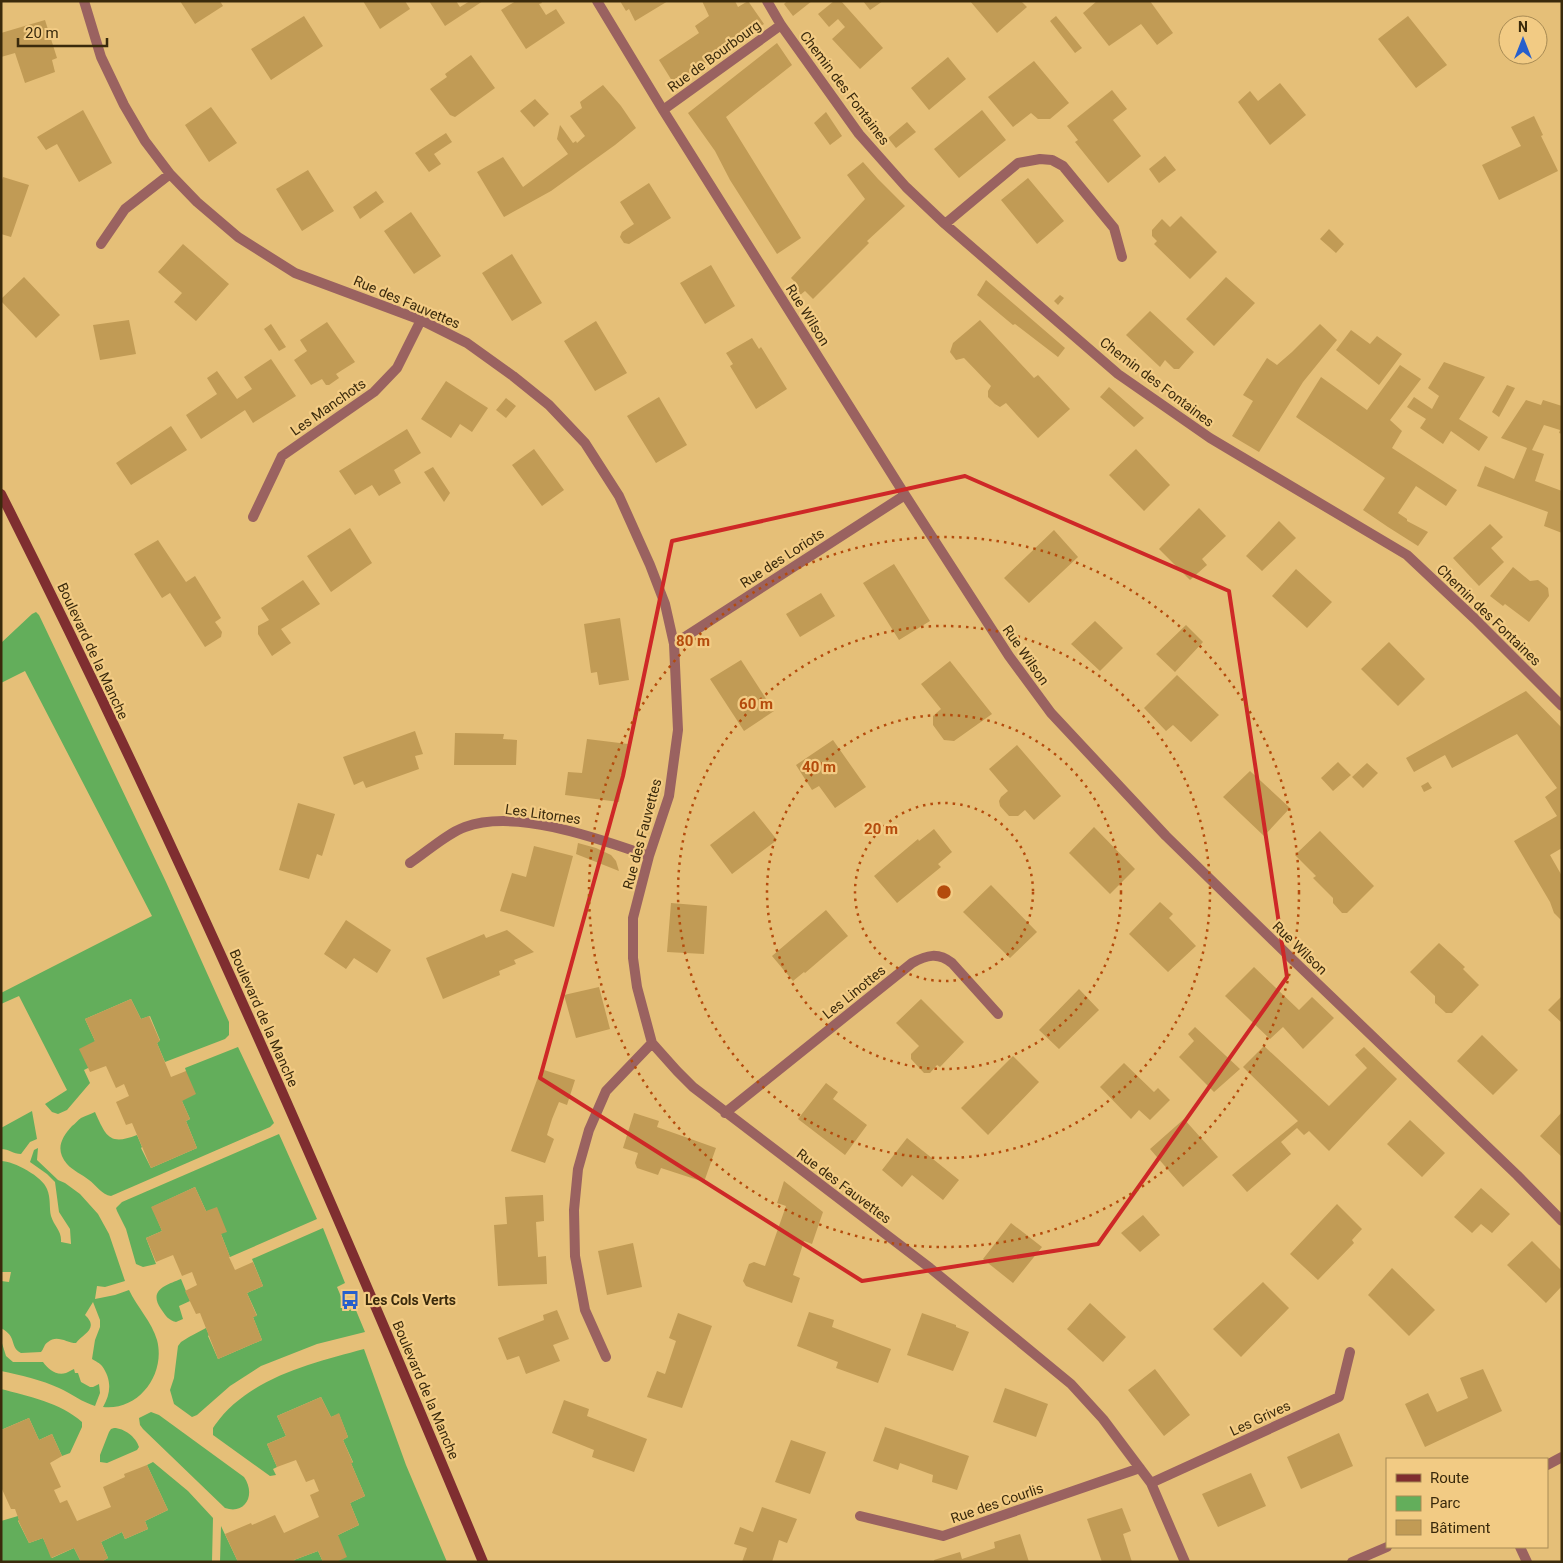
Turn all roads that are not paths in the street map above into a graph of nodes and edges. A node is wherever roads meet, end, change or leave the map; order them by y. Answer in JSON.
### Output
{"nodes":[{"id":1,"x":84,"y":1,"type":"edge"},
{"id":2,"x":597,"y":1,"type":"edge"},
{"id":3,"x":767,"y":1,"type":"edge"},
{"id":4,"x":781,"y":25,"type":"junction"},
{"id":5,"x":663,"y":110,"type":"junction"},
{"id":6,"x":170,"y":174,"type":"junction"},
{"id":7,"x":945,"y":224,"type":"junction"},
{"id":8,"x":101,"y":244,"type":"dead end"},
{"id":9,"x":1122,"y":257,"type":"dead end"},
{"id":10,"x":421,"y":320,"type":"junction"},
{"id":11,"x":1,"y":494,"type":"edge"},
{"id":12,"x":905,"y":495,"type":"junction"},
{"id":13,"x":252,"y":517,"type":"dead end"},
{"id":14,"x":674,"y":644,"type":"junction"},
{"id":15,"x":1562,"y":706,"type":"edge"},
{"id":16,"x":649,"y":856,"type":"junction"},
{"id":17,"x":410,"y":863,"type":"dead end"},
{"id":18,"x":998,"y":1014,"type":"dead end"},
{"id":19,"x":652,"y":1043,"type":"junction"},
{"id":20,"x":725,"y":1113,"type":"junction"},
{"id":21,"x":1562,"y":1221,"type":"edge"},
{"id":22,"x":1350,"y":1352,"type":"dead end"},
{"id":23,"x":606,"y":1357,"type":"dead end"},
{"id":24,"x":1562,"y":1457,"type":"edge"},
{"id":25,"x":1548,"y":1464,"type":"edge"},
{"id":26,"x":1140,"y":1468,"type":"junction"},
{"id":27,"x":1151,"y":1483,"type":"junction"},
{"id":28,"x":860,"y":1516,"type":"dead end"},
{"id":29,"x":1386,"y":1547,"type":"edge"},
{"id":30,"x":1520,"y":1548,"type":"edge"},
{"id":31,"x":483,"y":1562,"type":"edge"},
{"id":32,"x":1185,"y":1562,"type":"edge"},
{"id":33,"x":1352,"y":1562,"type":"edge"},
{"id":34,"x":1527,"y":1562,"type":"edge"}],
"edges":[{"from":1,"to":6,"type":"street","name":"Rue des Fauvettes"},
{"from":2,"to":5,"type":"street","name":"Rue Wilson"},
{"from":3,"to":4,"type":"street","name":"Chemin des Fontaines"},
{"from":4,"to":5,"type":"street","name":"Rue de Bourbourg"},
{"from":4,"to":7,"type":"street","name":"Chemin des Fontaines"},
{"from":5,"to":12,"type":"street","name":"Rue Wilson"},
{"from":6,"to":8,"type":"street"},
{"from":6,"to":10,"type":"street","name":"Rue des Fauvettes"},
{"from":7,"to":9,"type":"street"},
{"from":7,"to":15,"type":"street","name":"Chemin des Fontaines"},
{"from":10,"to":13,"type":"street","name":"Les Manchots"},
{"from":10,"to":14,"type":"street","name":"Rue des Fauvettes"},
{"from":11,"to":31,"type":"main road","name":"Boulevard de la Manche"},
{"from":12,"to":14,"type":"street","name":"Rue des Loriots"},
{"from":12,"to":21,"type":"street","name":"Rue Wilson"},
{"from":14,"to":16,"type":"street","name":"Rue des Fauvettes"},
{"from":16,"to":17,"type":"street","name":"Les Litornes"},
{"from":16,"to":19,"type":"street","name":"Rue des Fauvettes"},
{"from":18,"to":20,"type":"street","name":"Les Linottes"},
{"from":19,"to":20,"type":"street","name":"Rue des Fauvettes"},
{"from":19,"to":23,"type":"street"},
{"from":20,"to":26,"type":"street","name":"Rue des Fauvettes"},
{"from":22,"to":27,"type":"street","name":"Les Grives"},
{"from":24,"to":25,"type":"street"},
{"from":26,"to":27,"type":"street","name":"Rue des Fauvettes"},
{"from":26,"to":28,"type":"street","name":"Rue des Courlis"},
{"from":27,"to":32,"type":"street","name":"Rue des Fauvettes"},
{"from":29,"to":33,"type":"street"},
{"from":30,"to":34,"type":"street"}]}
